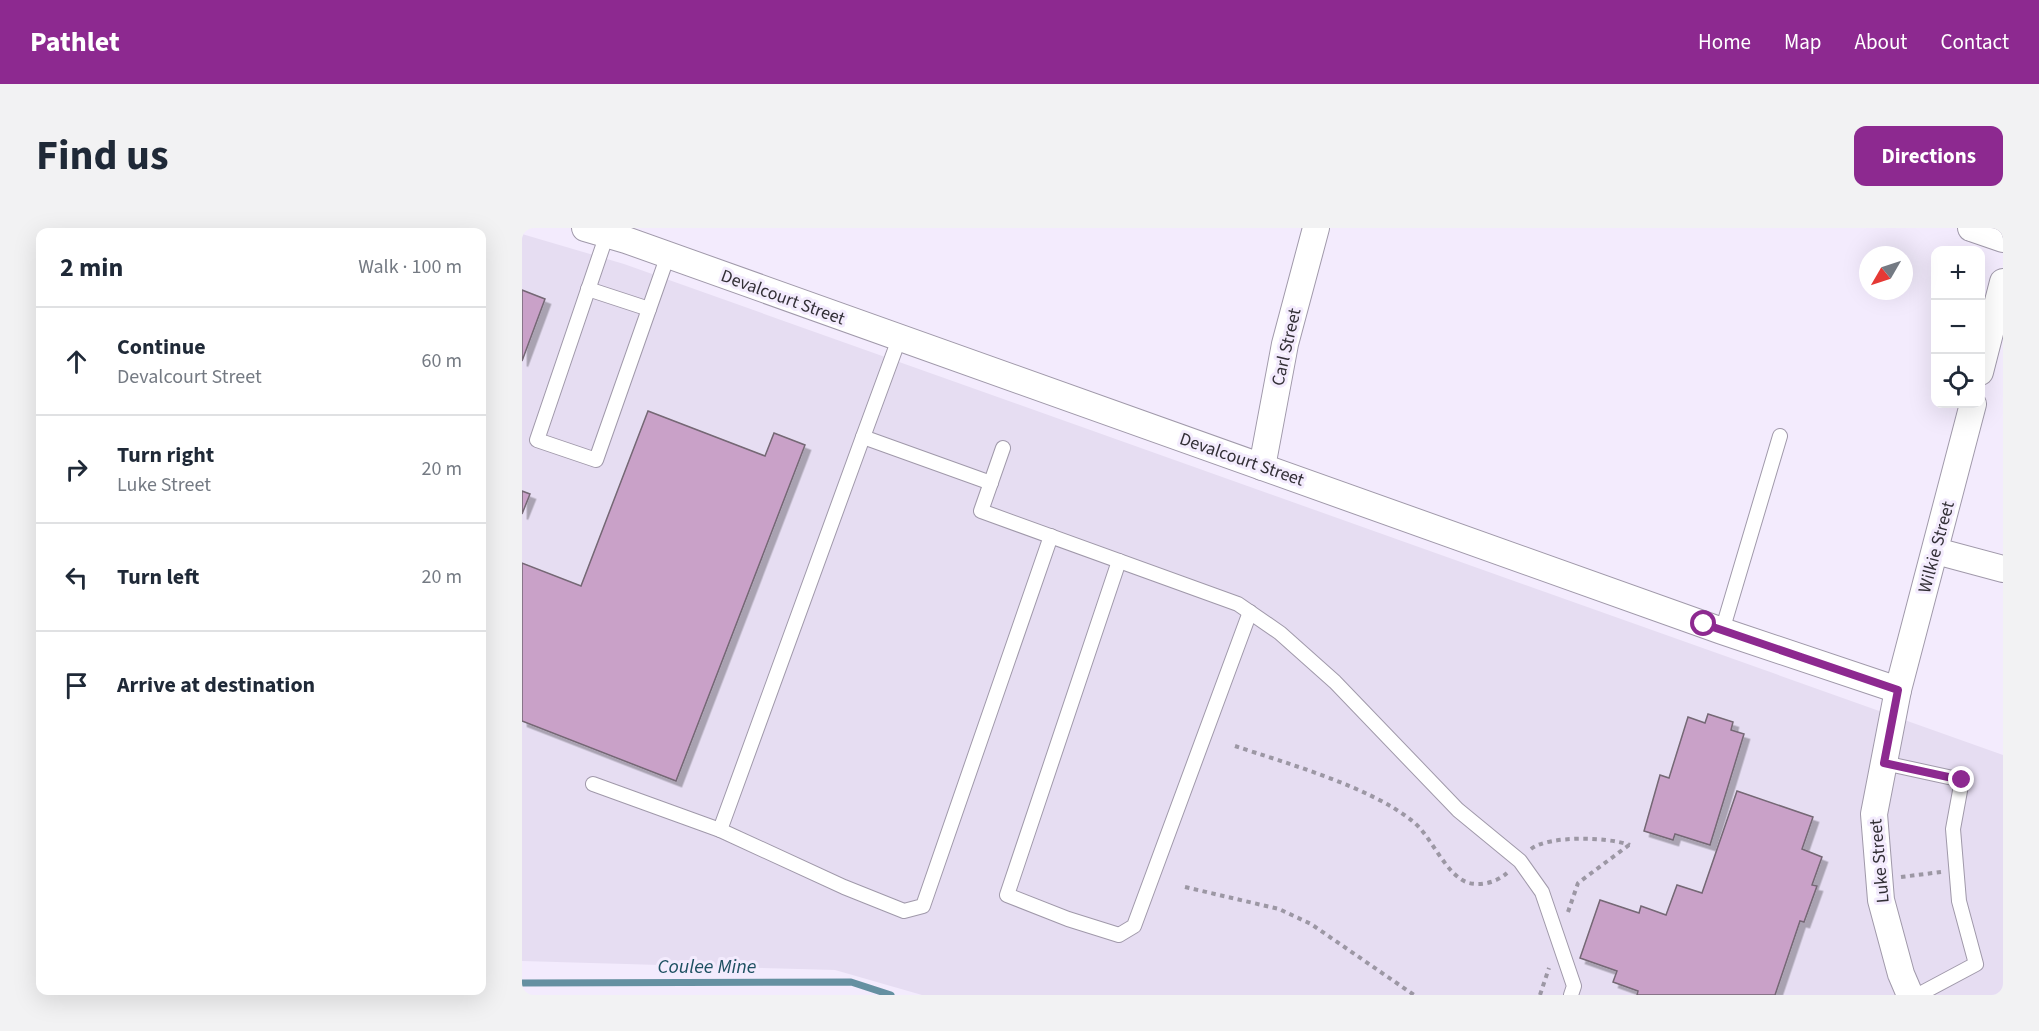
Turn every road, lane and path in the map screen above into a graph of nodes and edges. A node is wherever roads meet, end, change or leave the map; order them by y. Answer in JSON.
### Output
{"nodes":[{"id":1,"x":1316,"y":228,"type":"edge"},
{"id":2,"x":1971,"y":228,"type":"edge"},
{"id":3,"x":612,"y":233,"type":"edge"},
{"id":4,"x":2003,"y":239,"type":"edge"},
{"id":5,"x":668,"y":255,"type":"junction"},
{"id":6,"x":2003,"y":282,"type":"edge"},
{"id":7,"x":588,"y":289,"type":"junction"},
{"id":8,"x":650,"y":309,"type":"junction"},
{"id":9,"x":899,"y":339,"type":"junction"},
{"id":10,"x":1985,"y":354,"type":"edge"},
{"id":11,"x":1972,"y":408,"type":"edge"},
{"id":12,"x":1780,"y":436,"type":"dead end"},
{"id":13,"x":863,"y":437,"type":"junction"},
{"id":14,"x":1004,"y":448,"type":"dead end"},
{"id":15,"x":1262,"y":467,"type":"junction"},
{"id":16,"x":991,"y":483,"type":"junction"},
{"id":17,"x":1052,"y":536,"type":"junction"},
{"id":18,"x":1936,"y":551,"type":"junction"},
{"id":19,"x":1119,"y":561,"type":"junction"},
{"id":20,"x":2003,"y":569,"type":"edge"},
{"id":21,"x":1250,"y":612,"type":"junction"},
{"id":22,"x":1722,"y":631,"type":"junction"},
{"id":23,"x":1898,"y":690,"type":"junction"},
{"id":24,"x":1235,"y":746,"type":"dead end"},
{"id":25,"x":1884,"y":763,"type":"junction"},
{"id":26,"x":592,"y":784,"type":"dead end"},
{"id":27,"x":720,"y":830,"type":"junction"},
{"id":28,"x":1520,"y":861,"type":"junction"},
{"id":29,"x":1957,"y":870,"type":"junction"},
{"id":30,"x":1893,"y":878,"type":"dead end"},
{"id":31,"x":1185,"y":887,"type":"dead end"},
{"id":32,"x":1558,"y":938,"type":"junction"},
{"id":33,"x":1414,"y":995,"type":"edge"},
{"id":34,"x":1540,"y":995,"type":"edge"},
{"id":35,"x":1571,"y":995,"type":"edge"},
{"id":36,"x":1910,"y":995,"type":"edge"},
{"id":37,"x":1918,"y":995,"type":"edge"}],
"edges":[{"from":1,"to":15,"type":"street","name":"Carl Street"},
{"from":2,"to":4,"type":"street"},
{"from":3,"to":5,"type":"street","name":"Devalcourt Street"},
{"from":3,"to":7,"type":"lane"},
{"from":5,"to":8,"type":"lane"},
{"from":5,"to":9,"type":"street","name":"Devalcourt Street"},
{"from":6,"to":10,"type":"street"},
{"from":7,"to":8,"type":"lane"},
{"from":7,"to":8,"type":"lane"},
{"from":9,"to":13,"type":"lane"},
{"from":9,"to":15,"type":"street","name":"Devalcourt Street"},
{"from":11,"to":18,"type":"street","name":"Wilkie Street"},
{"from":12,"to":22,"type":"lane"},
{"from":13,"to":16,"type":"lane"},
{"from":13,"to":27,"type":"lane"},
{"from":14,"to":16,"type":"lane"},
{"from":15,"to":22,"type":"street","name":"Devalcourt Street"},
{"from":16,"to":17,"type":"lane"},
{"from":17,"to":19,"type":"lane"},
{"from":17,"to":27,"type":"lane"},
{"from":18,"to":20,"type":"street"},
{"from":18,"to":23,"type":"street","name":"Wilkie Street"},
{"from":19,"to":21,"type":"lane"},
{"from":19,"to":21,"type":"lane"},
{"from":21,"to":28,"type":"lane"},
{"from":22,"to":23,"type":"street","name":"Devalcourt Street"},
{"from":23,"to":25,"type":"street","name":"Luke Street"},
{"from":24,"to":28,"type":"path"},
{"from":25,"to":29,"type":"lane"},
{"from":25,"to":36,"type":"street","name":"Luke Street"},
{"from":26,"to":27,"type":"lane"},
{"from":28,"to":32,"type":"lane"},
{"from":28,"to":32,"type":"path"},
{"from":29,"to":30,"type":"path"},
{"from":29,"to":37,"type":"lane"},
{"from":31,"to":33,"type":"path"},
{"from":32,"to":34,"type":"path"},
{"from":32,"to":35,"type":"lane"}]}
